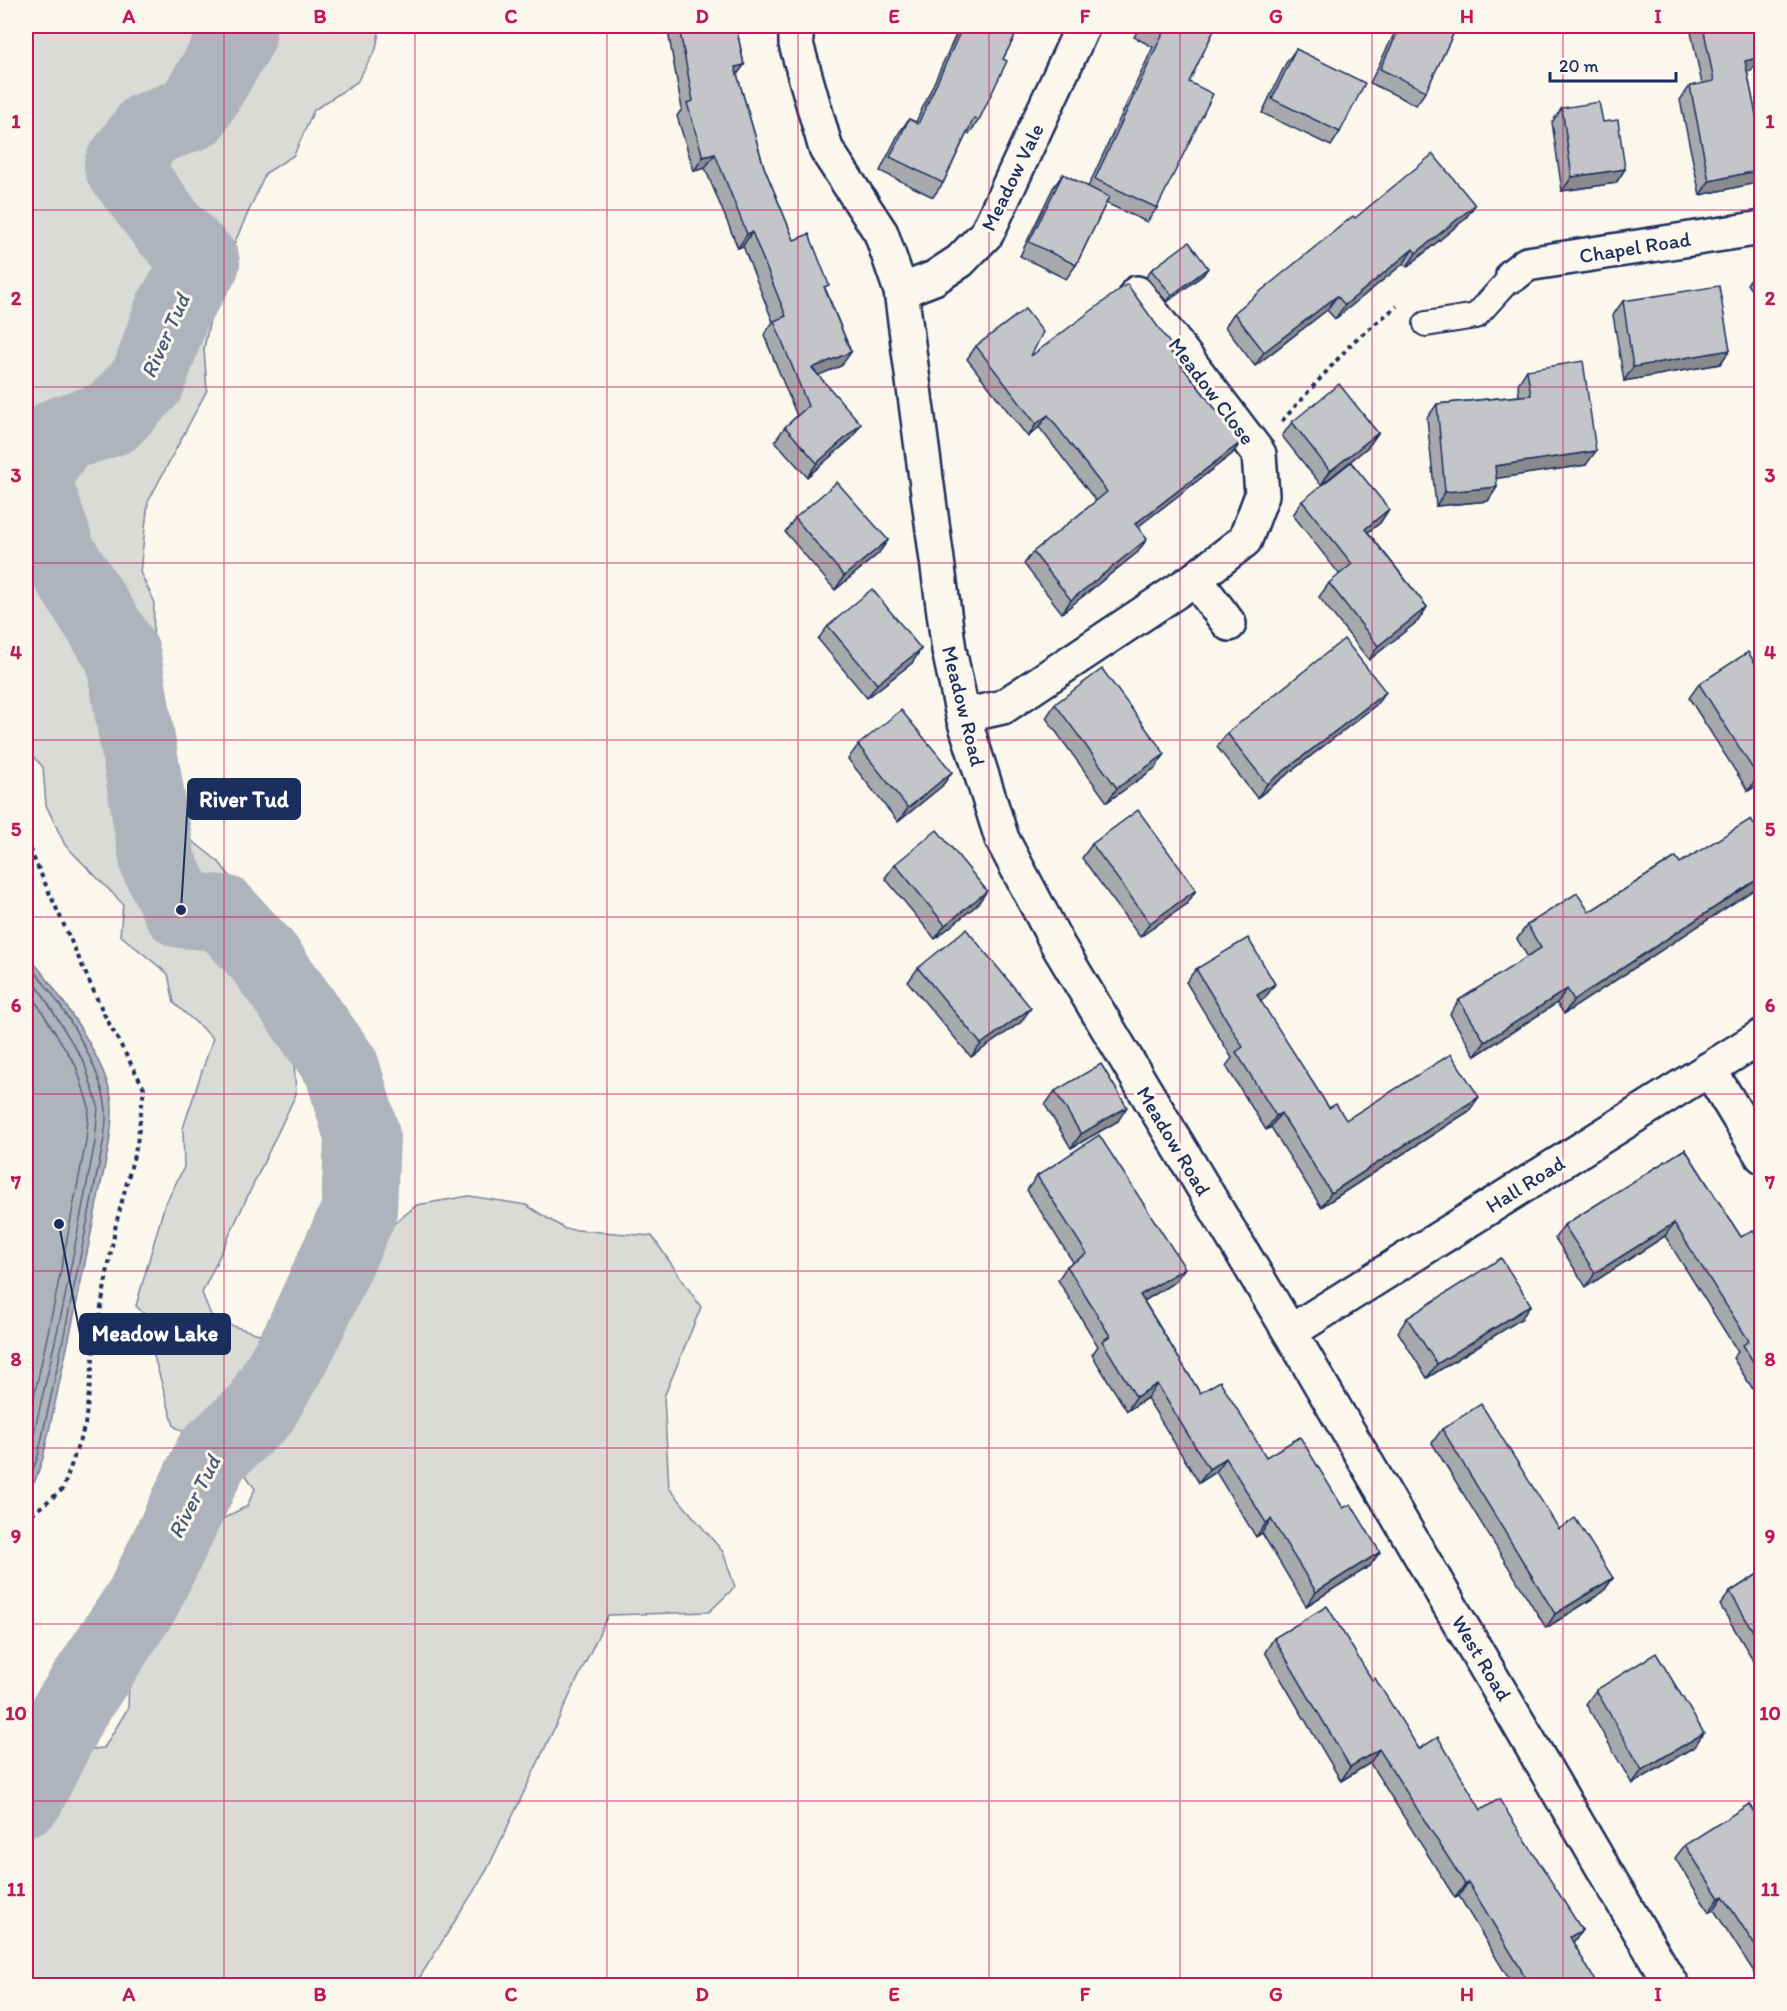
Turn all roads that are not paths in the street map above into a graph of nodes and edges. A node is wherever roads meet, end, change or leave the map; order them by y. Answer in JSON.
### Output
{"nodes":[{"id":1,"x":795,"y":26,"type":"edge"},
{"id":2,"x":1083,"y":26,"type":"edge"},
{"id":3,"x":1761,"y":228,"type":"edge"},
{"id":4,"x":1513,"y":275,"type":"joint"},
{"id":5,"x":901,"y":291,"type":"junction"},
{"id":6,"x":1137,"y":293,"type":"edge"},
{"id":7,"x":1426,"y":324,"type":"dead end"},
{"id":8,"x":1195,"y":579,"type":"junction"},
{"id":9,"x":1229,"y":624,"type":"dead end"},
{"id":10,"x":963,"y":716,"type":"junction"},
{"id":11,"x":1761,"y":1036,"type":"edge"},
{"id":12,"x":1709,"y":1069,"type":"junction"},
{"id":13,"x":1761,"y":1156,"type":"edge"},
{"id":14,"x":1290,"y":1332,"type":"junction"},
{"id":15,"x":1672,"y":1986,"type":"edge"}],
"edges":[{"from":1,"to":5,"type":"street","name":"Meadow Road"},
{"from":2,"to":5,"type":"street","name":"Meadow Vale"},
{"from":3,"to":4,"type":"street","name":"Chapel Road"},
{"from":4,"to":7,"type":"lane"},
{"from":5,"to":10,"type":"street","name":"Meadow Road"},
{"from":6,"to":8,"type":"street","name":"Meadow Close"},
{"from":8,"to":9,"type":"street"},
{"from":8,"to":10,"type":"street","name":"Meadow Close"},
{"from":10,"to":14,"type":"street","name":"Meadow Road"},
{"from":11,"to":12,"type":"street","name":"Hall Road"},
{"from":12,"to":13,"type":"street"},
{"from":12,"to":14,"type":"street","name":"Hall Road"},
{"from":14,"to":15,"type":"street","name":"West Road"}]}
